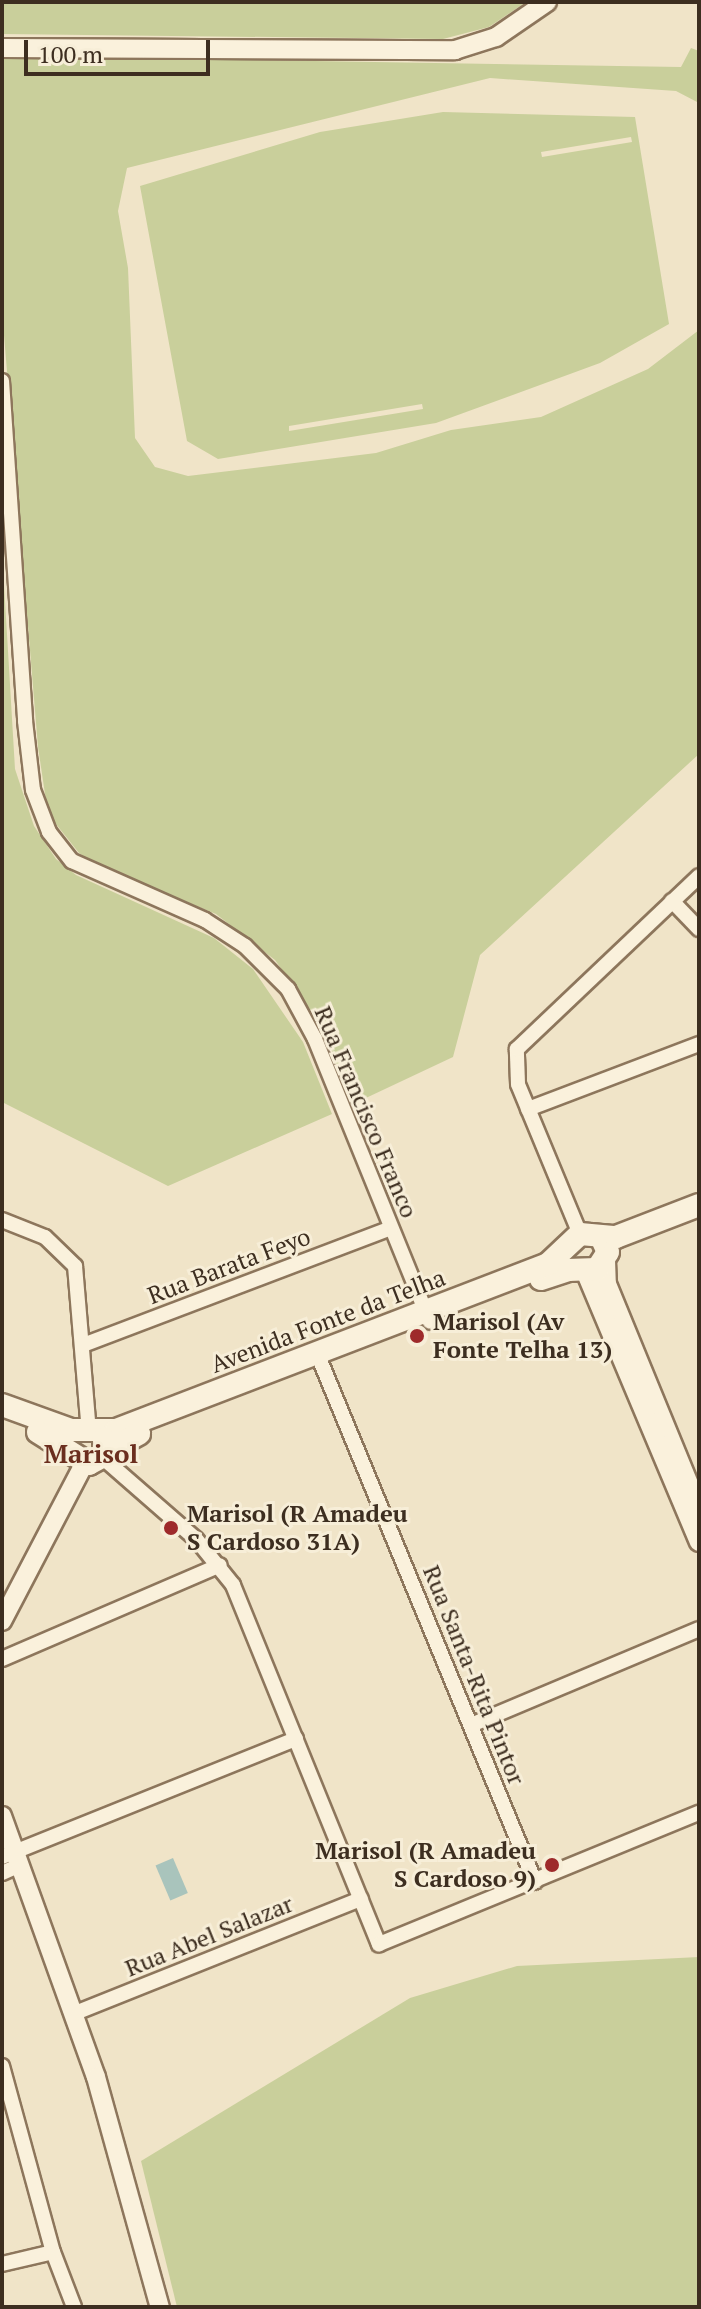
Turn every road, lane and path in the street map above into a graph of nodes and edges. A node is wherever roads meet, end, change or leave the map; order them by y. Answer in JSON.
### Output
{"nodes":[{"id":1,"x":547,"y":2,"type":"edge"},
{"id":2,"x":2,"y":48,"type":"edge"},
{"id":3,"x":2,"y":381,"type":"edge"},
{"id":4,"x":699,"y":876,"type":"edge"},
{"id":5,"x":672,"y":901,"type":"junction"},
{"id":6,"x":699,"y":929,"type":"edge"},
{"id":7,"x":699,"y":1044,"type":"edge"},
{"id":8,"x":528,"y":1109,"type":"junction"},
{"id":9,"x":699,"y":1205,"type":"edge"},
{"id":10,"x":699,"y":1218,"type":"edge"},
{"id":11,"x":2,"y":1220,"type":"edge"},
{"id":12,"x":391,"y":1228,"type":"junction"},
{"id":13,"x":593,"y":1247,"type":"junction"},
{"id":14,"x":582,"y":1271,"type":"junction"},
{"id":15,"x":428,"y":1316,"type":"junction"},
{"id":16,"x":83,"y":1345,"type":"junction"},
{"id":17,"x":319,"y":1358,"type":"junction"},
{"id":18,"x":2,"y":1405,"type":"edge"},
{"id":19,"x":2,"y":1418,"type":"edge"},
{"id":20,"x":91,"y":1446,"type":"junction"},
{"id":21,"x":699,"y":1508,"type":"edge"},
{"id":22,"x":699,"y":1542,"type":"edge"},
{"id":23,"x":220,"y":1565,"type":"junction"},
{"id":24,"x":2,"y":1621,"type":"edge"},
{"id":25,"x":699,"y":1629,"type":"edge"},
{"id":26,"x":2,"y":1659,"type":"edge"},
{"id":27,"x":471,"y":1725,"type":"junction"},
{"id":28,"x":296,"y":1739,"type":"junction"},
{"id":29,"x":699,"y":1813,"type":"edge"},
{"id":30,"x":2,"y":1816,"type":"edge"},
{"id":31,"x":12,"y":1859,"type":"edge"},
{"id":32,"x":2,"y":1873,"type":"edge"},
{"id":33,"x":535,"y":1882,"type":"junction"},
{"id":34,"x":361,"y":1899,"type":"junction"},
{"id":35,"x":73,"y":2014,"type":"junction"},
{"id":36,"x":2,"y":2066,"type":"edge"},
{"id":37,"x":53,"y":2252,"type":"junction"},
{"id":38,"x":2,"y":2264,"type":"edge"},
{"id":39,"x":74,"y":2307,"type":"edge"},
{"id":40,"x":160,"y":2307,"type":"edge"}],
"edges":[{"from":1,"to":2,"type":"street"},
{"from":3,"to":12,"type":"street","name":"Rua Francisco Franco"},
{"from":4,"to":5,"type":"street"},
{"from":5,"to":6,"type":"street"},
{"from":5,"to":8,"type":"street"},
{"from":7,"to":8,"type":"street"},
{"from":8,"to":13,"type":"street"},
{"from":9,"to":13,"type":"main road","name":"Avenida Fonte da Telha"},
{"from":10,"to":13,"type":"main road","name":"Avenida Fonte da Telha"},
{"from":11,"to":16,"type":"street"},
{"from":12,"to":15,"type":"street","name":"Rua Francisco Franco"},
{"from":12,"to":16,"type":"street","name":"Rua Barata Feyo"},
{"from":13,"to":14,"type":"main road","name":"Avenida Fonte da Telha"},
{"from":13,"to":14,"type":"main road"},
{"from":13,"to":15,"type":"main road","name":"Avenida Fonte da Telha"},
{"from":13,"to":21,"type":"street"},
{"from":14,"to":15,"type":"main road","name":"Avenida Fonte da Telha"},
{"from":14,"to":22,"type":"street"},
{"from":15,"to":17,"type":"main road","name":"Avenida Fonte da Telha"},
{"from":16,"to":20,"type":"street"},
{"from":17,"to":20,"type":"main road","name":"Avenida Fonte da Telha"},
{"from":17,"to":27,"type":"street","name":"Rua Santa-Rita Pintor"},
{"from":18,"to":20,"type":"main road"},
{"from":19,"to":20,"type":"main road"},
{"from":20,"to":23,"type":"street"},
{"from":20,"to":24,"type":"street"},
{"from":23,"to":26,"type":"street"},
{"from":23,"to":28,"type":"street"},
{"from":25,"to":27,"type":"street"},
{"from":27,"to":33,"type":"street","name":"Rua Santa-Rita Pintor"},
{"from":28,"to":31,"type":"street"},
{"from":28,"to":34,"type":"street"},
{"from":29,"to":33,"type":"street"},
{"from":30,"to":31,"type":"street"},
{"from":31,"to":32,"type":"street"},
{"from":31,"to":35,"type":"street"},
{"from":33,"to":34,"type":"street"},
{"from":34,"to":35,"type":"street","name":"Rua Abel Salazar"},
{"from":35,"to":40,"type":"street"},
{"from":36,"to":37,"type":"street"},
{"from":37,"to":38,"type":"street"},
{"from":37,"to":39,"type":"street"}]}
